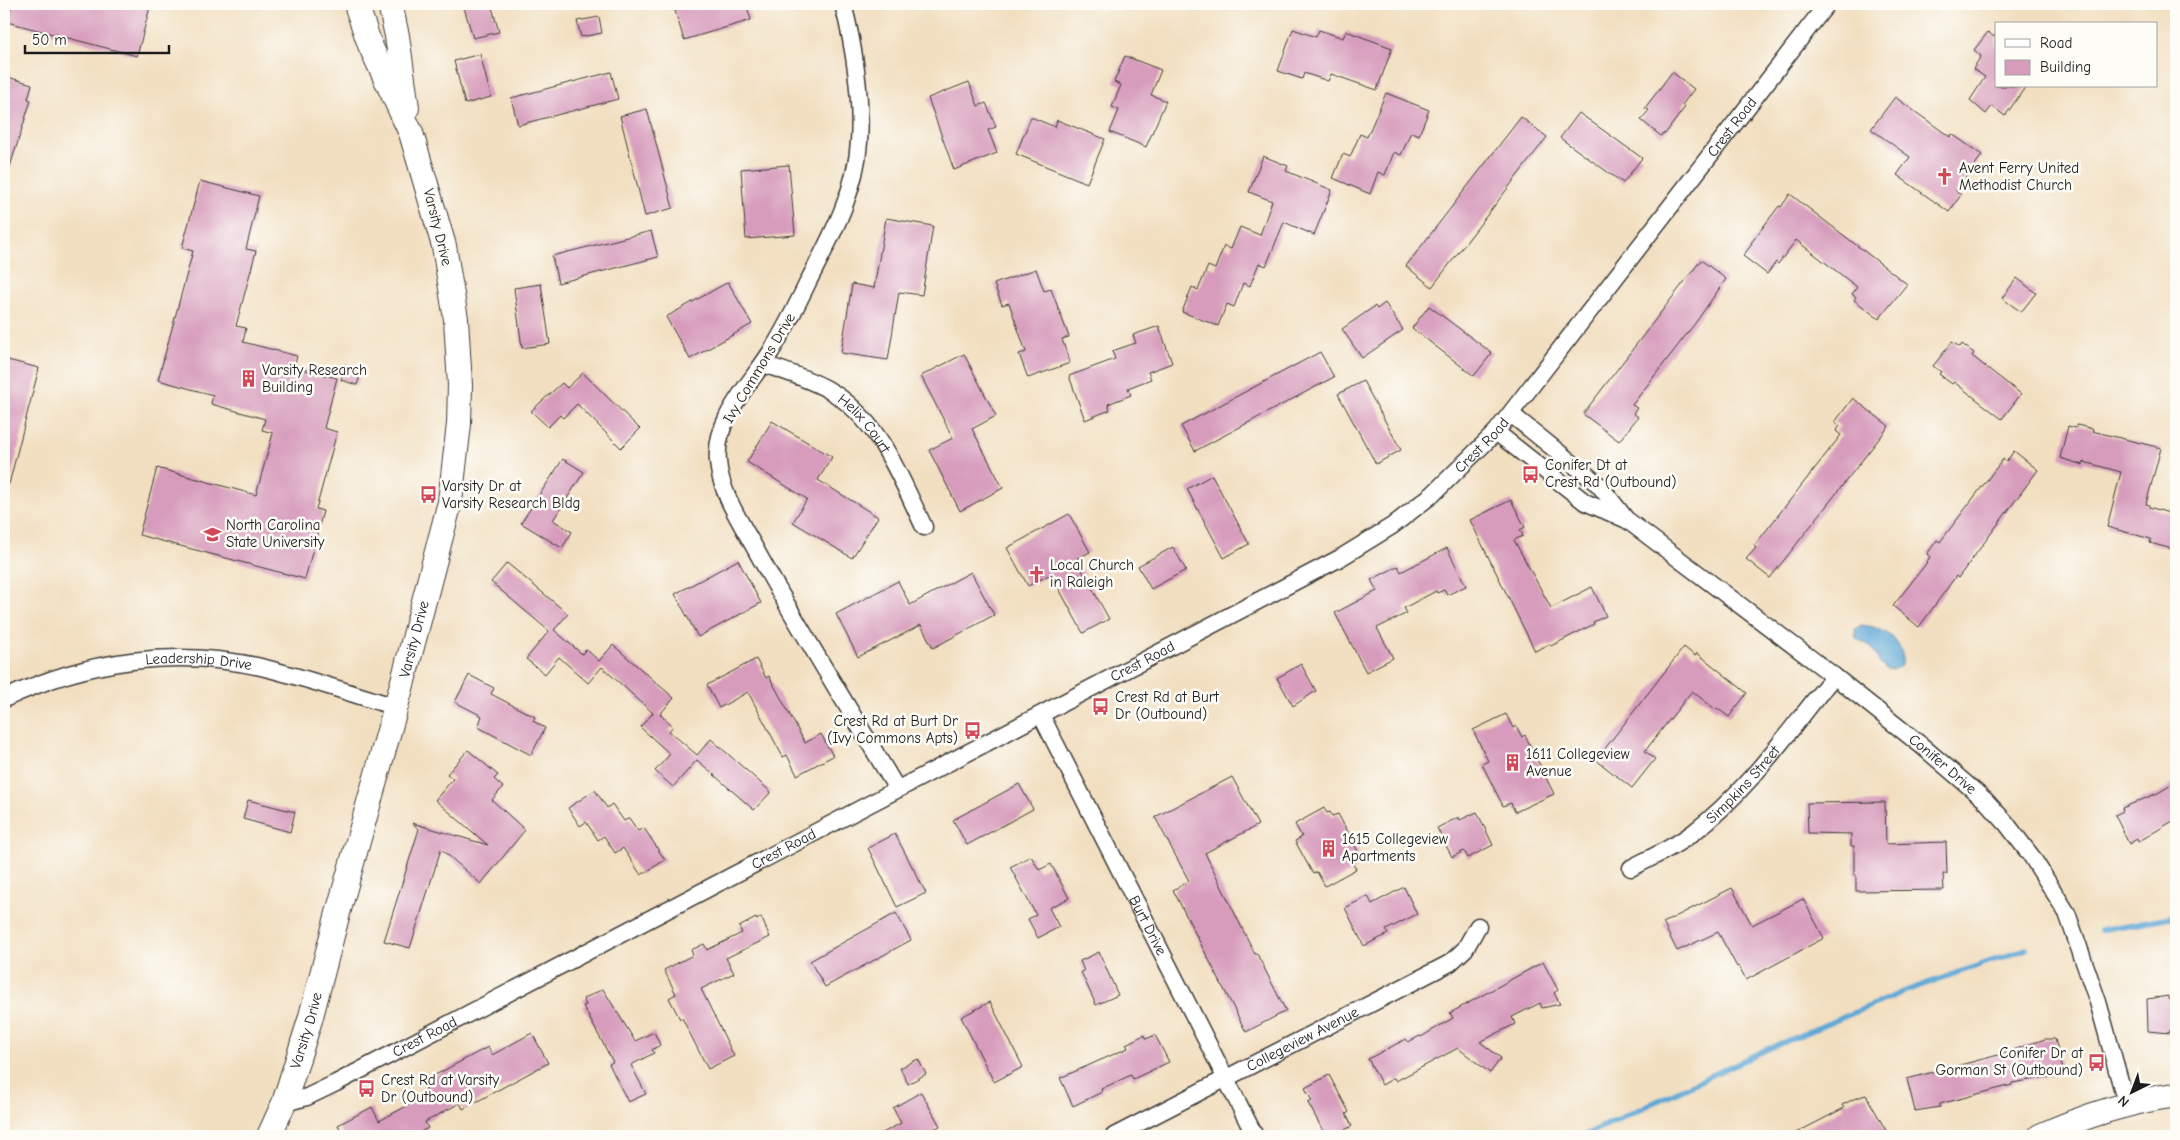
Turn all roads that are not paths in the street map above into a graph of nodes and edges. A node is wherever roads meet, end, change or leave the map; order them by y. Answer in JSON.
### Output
{"nodes":[{"id":1,"x":356,"y":4,"type":"edge"},
{"id":2,"x":390,"y":4,"type":"edge"},
{"id":3,"x":842,"y":4,"type":"edge"},
{"id":4,"x":1828,"y":4,"type":"edge"},
{"id":5,"x":411,"y":133,"type":"junction"},
{"id":6,"x":763,"y":364,"type":"junction"},
{"id":7,"x":1511,"y":414,"type":"junction"},
{"id":8,"x":1496,"y":432,"type":"junction"},
{"id":9,"x":1626,"y":520,"type":"junction"},
{"id":10,"x":924,"y":528,"type":"dead end"},
{"id":11,"x":1834,"y":676,"type":"junction"},
{"id":12,"x":4,"y":699,"type":"edge"},
{"id":13,"x":396,"y":706,"type":"junction"},
{"id":14,"x":1041,"y":715,"type":"junction"},
{"id":15,"x":896,"y":789,"type":"junction"},
{"id":16,"x":1631,"y":868,"type":"dead end"},
{"id":17,"x":1478,"y":926,"type":"dead end"},
{"id":18,"x":1224,"y":1078,"type":"junction"},
{"id":19,"x":2176,"y":1095,"type":"edge"},
{"id":20,"x":284,"y":1103,"type":"junction"},
{"id":21,"x":2127,"y":1106,"type":"junction"},
{"id":22,"x":269,"y":1136,"type":"edge"},
{"id":23,"x":1114,"y":1136,"type":"edge"},
{"id":24,"x":1254,"y":1136,"type":"edge"},
{"id":25,"x":2040,"y":1136,"type":"edge"}],
"edges":[{"from":1,"to":5,"type":"street","name":"Varsity Drive"},
{"from":2,"to":5,"type":"street","name":"Varsity Drive"},
{"from":3,"to":6,"type":"street","name":"Ivy Commons Drive"},
{"from":4,"to":7,"type":"street","name":"Crest Road"},
{"from":5,"to":13,"type":"street","name":"Varsity Drive"},
{"from":6,"to":10,"type":"street","name":"Helix Court"},
{"from":6,"to":15,"type":"street","name":"Ivy Commons Drive"},
{"from":7,"to":8,"type":"street","name":"Crest Road"},
{"from":7,"to":9,"type":"street","name":"Conifer Drive"},
{"from":8,"to":9,"type":"street","name":"Conifer Drive"},
{"from":8,"to":14,"type":"street","name":"Crest Road"},
{"from":9,"to":11,"type":"street","name":"Conifer Drive"},
{"from":11,"to":16,"type":"street","name":"Simpkins Street"},
{"from":11,"to":21,"type":"street","name":"Conifer Drive"},
{"from":12,"to":13,"type":"street","name":"Leadership Drive"},
{"from":13,"to":20,"type":"street","name":"Varsity Drive"},
{"from":14,"to":15,"type":"street","name":"Crest Road"},
{"from":14,"to":18,"type":"street","name":"Burt Drive"},
{"from":15,"to":20,"type":"street","name":"Crest Road"},
{"from":17,"to":18,"type":"street","name":"Collegeview Avenue"},
{"from":18,"to":23,"type":"street","name":"Collegeview Avenue"},
{"from":18,"to":24,"type":"street","name":"Burt Drive"},
{"from":19,"to":21,"type":"street"},
{"from":20,"to":22,"type":"street","name":"Varsity Drive"},
{"from":21,"to":25,"type":"street"}]}
